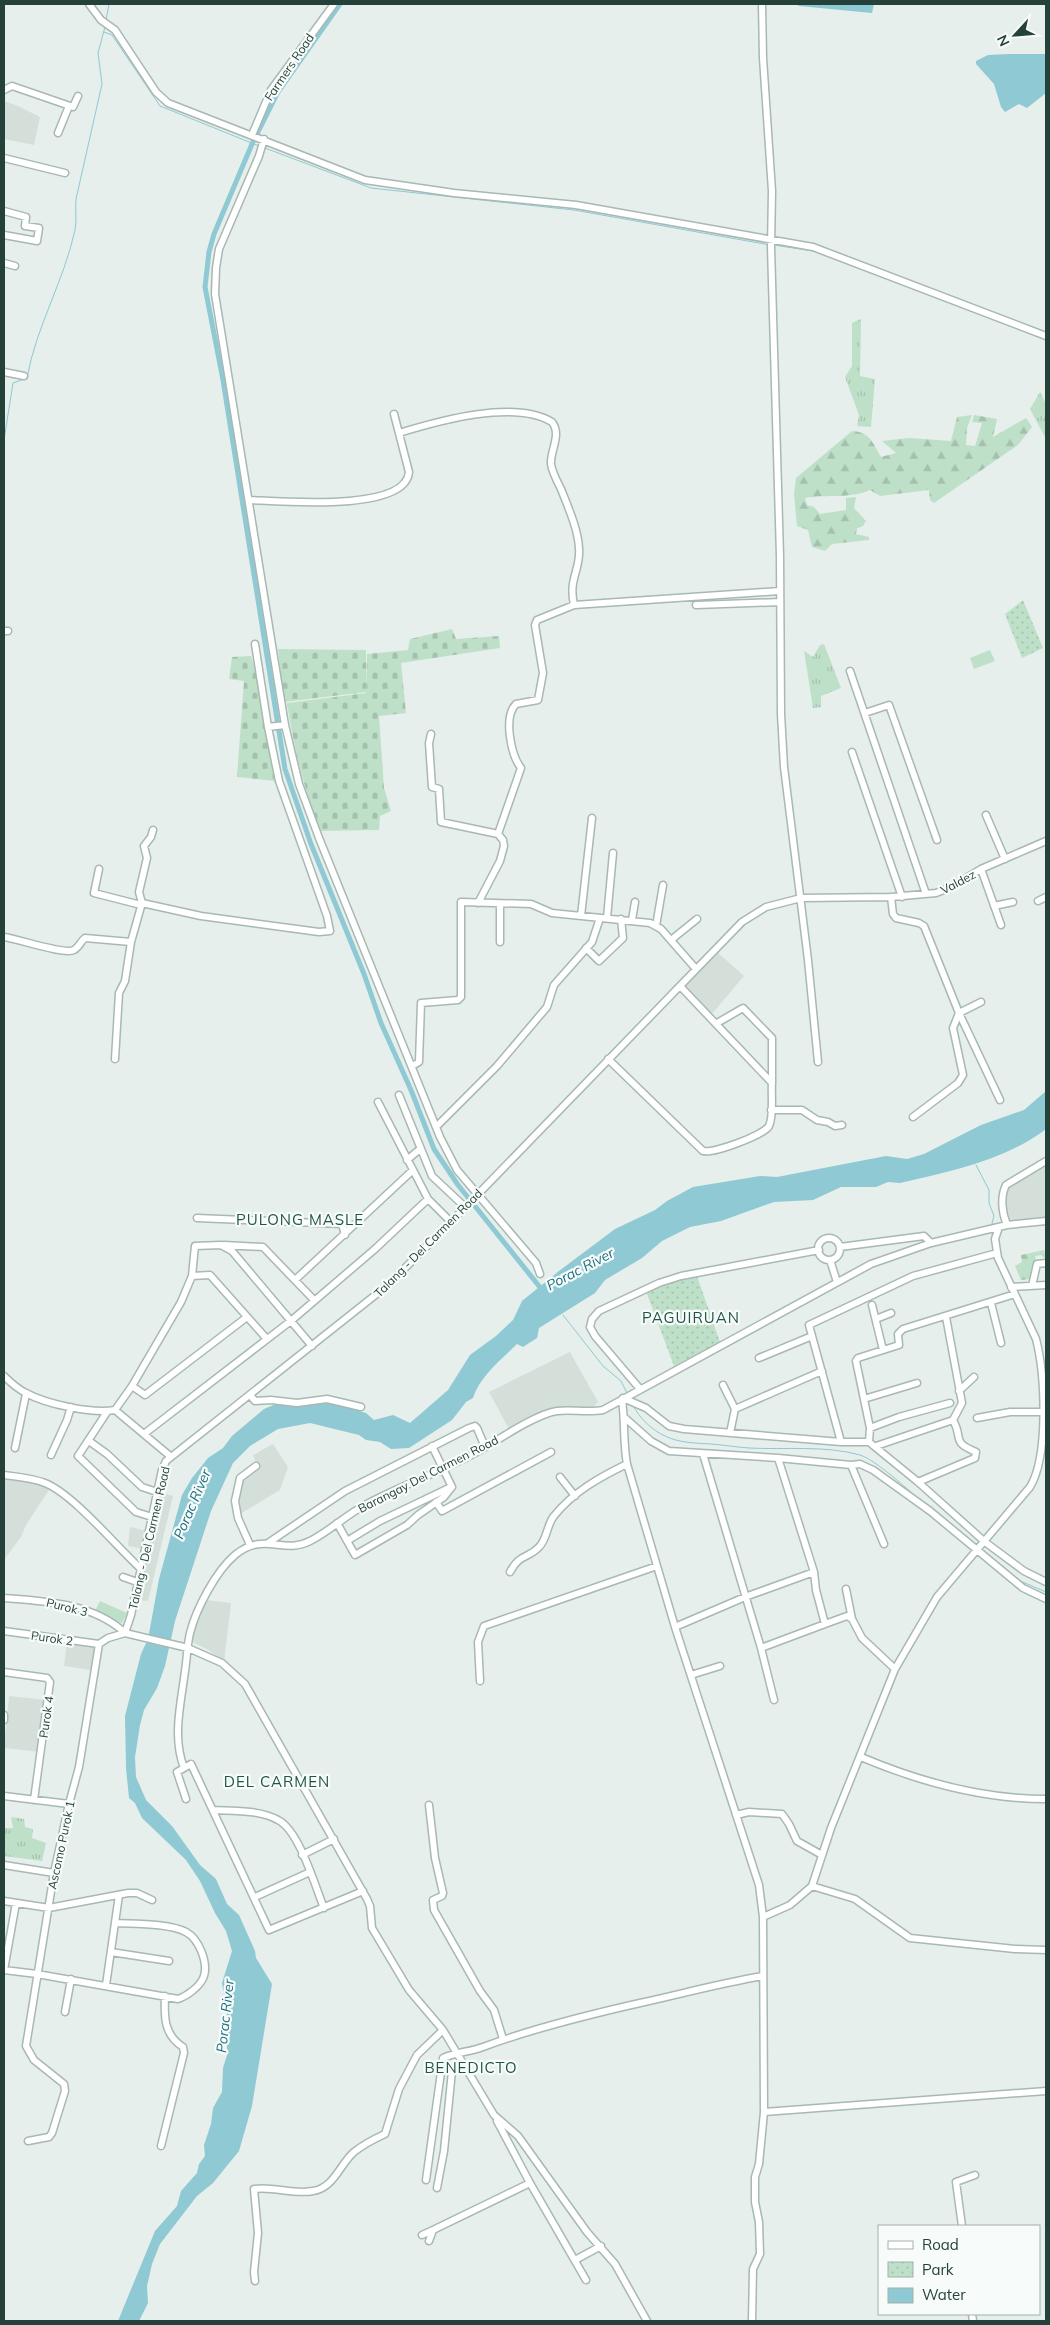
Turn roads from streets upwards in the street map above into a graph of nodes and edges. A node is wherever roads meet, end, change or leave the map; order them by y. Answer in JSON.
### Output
{"nodes":[{"id":1,"x":89,"y":4,"type":"edge"},
{"id":2,"x":334,"y":4,"type":"edge"},
{"id":3,"x":762,"y":4,"type":"edge"},
{"id":4,"x":4,"y":90,"type":"edge"},
{"id":5,"x":78,"y":96,"type":"dead end"},
{"id":6,"x":69,"y":106,"type":"junction"},
{"id":7,"x":58,"y":133,"type":"dead end"},
{"id":8,"x":252,"y":135,"type":"junction"},
{"id":9,"x":262,"y":142,"type":"junction"},
{"id":10,"x":4,"y":158,"type":"edge"},
{"id":11,"x":65,"y":173,"type":"dead end"},
{"id":12,"x":4,"y":211,"type":"edge"},
{"id":13,"x":4,"y":235,"type":"edge"},
{"id":14,"x":771,"y":243,"type":"junction"},
{"id":15,"x":4,"y":263,"type":"edge"},
{"id":16,"x":15,"y":266,"type":"dead end"},
{"id":17,"x":1046,"y":336,"type":"edge"},
{"id":18,"x":4,"y":372,"type":"edge"},
{"id":19,"x":24,"y":376,"type":"dead end"},
{"id":20,"x":394,"y":414,"type":"dead end"},
{"id":21,"x":399,"y":433,"type":"junction"},
{"id":22,"x":249,"y":500,"type":"junction"},
{"id":23,"x":780,"y":591,"type":"junction"},
{"id":24,"x":780,"y":602,"type":"junction"},
{"id":25,"x":696,"y":605,"type":"dead end"},
{"id":26,"x":574,"y":606,"type":"junction"},
{"id":27,"x":255,"y":644,"type":"dead end"},
{"id":28,"x":850,"y":671,"type":"dead end"},
{"id":29,"x":865,"y":712,"type":"junction"},
{"id":30,"x":283,"y":725,"type":"junction"},
{"id":31,"x":270,"y":727,"type":"junction"},
{"id":32,"x":431,"y":734,"type":"dead end"},
{"id":33,"x":852,"y":752,"type":"dead end"},
{"id":34,"x":986,"y":815,"type":"dead end"},
{"id":35,"x":592,"y":818,"type":"dead end"},
{"id":36,"x":153,"y":830,"type":"dead end"},
{"id":37,"x":498,"y":834,"type":"junction"},
{"id":38,"x":937,"y":840,"type":"dead end"},
{"id":39,"x":1046,"y":840,"type":"edge"},
{"id":40,"x":613,"y":853,"type":"dead end"},
{"id":41,"x":1005,"y":859,"type":"junction"},
{"id":42,"x":99,"y":869,"type":"dead end"},
{"id":43,"x":981,"y":869,"type":"junction"},
{"id":44,"x":663,"y":884,"type":"dead end"},
{"id":45,"x":926,"y":894,"type":"junction"},
{"id":46,"x":834,"y":897,"type":"joint"},
{"id":47,"x":902,"y":897,"type":"junction"},
{"id":48,"x":1046,"y":897,"type":"edge"},
{"id":49,"x":801,"y":898,"type":"junction"},
{"id":50,"x":891,"y":898,"type":"junction"},
{"id":51,"x":1038,"y":901,"type":"dead end"},
{"id":52,"x":634,"y":902,"type":"dead end"},
{"id":53,"x":1013,"y":902,"type":"dead end"},
{"id":54,"x":478,"y":903,"type":"junction"},
{"id":55,"x":141,"y":904,"type":"junction"},
{"id":56,"x":500,"y":904,"type":"junction"},
{"id":57,"x":994,"y":906,"type":"junction"},
{"id":58,"x":581,"y":916,"type":"junction"},
{"id":59,"x":600,"y":918,"type":"junction"},
{"id":60,"x":608,"y":918,"type":"junction"},
{"id":61,"x":621,"y":919,"type":"junction"},
{"id":62,"x":697,"y":919,"type":"dead end"},
{"id":63,"x":632,"y":920,"type":"junction"},
{"id":64,"x":1001,"y":925,"type":"dead end"},
{"id":65,"x":656,"y":926,"type":"junction"},
{"id":66,"x":4,"y":937,"type":"edge"},
{"id":67,"x":671,"y":940,"type":"junction"},
{"id":68,"x":131,"y":942,"type":"junction"},
{"id":69,"x":500,"y":942,"type":"dead end"},
{"id":70,"x":586,"y":948,"type":"junction"},
{"id":71,"x":696,"y":969,"type":"junction"},
{"id":72,"x":680,"y":986,"type":"junction"},
{"id":73,"x":981,"y":1002,"type":"dead end"},
{"id":74,"x":959,"y":1012,"type":"junction"},
{"id":75,"x":717,"y":1023,"type":"junction"},
{"id":76,"x":115,"y":1059,"type":"dead end"},
{"id":77,"x":608,"y":1059,"type":"junction"},
{"id":78,"x":818,"y":1062,"type":"dead end"},
{"id":79,"x":412,"y":1066,"type":"junction"},
{"id":80,"x":772,"y":1083,"type":"junction"},
{"id":81,"x":399,"y":1095,"type":"dead end"},
{"id":82,"x":1000,"y":1100,"type":"dead end"},
{"id":83,"x":378,"y":1102,"type":"dead end"},
{"id":84,"x":771,"y":1110,"type":"junction"},
{"id":85,"x":913,"y":1117,"type":"dead end"},
{"id":86,"x":842,"y":1125,"type":"dead end"},
{"id":87,"x":436,"y":1127,"type":"junction"},
{"id":88,"x":420,"y":1149,"type":"junction"},
{"id":89,"x":407,"y":1160,"type":"junction"},
{"id":90,"x":1046,"y":1161,"type":"edge"},
{"id":91,"x":413,"y":1170,"type":"junction"},
{"id":92,"x":476,"y":1195,"type":"junction"},
{"id":93,"x":428,"y":1199,"type":"junction"},
{"id":94,"x":467,"y":1205,"type":"junction"},
{"id":95,"x":196,"y":1218,"type":"dead end"},
{"id":96,"x":1046,"y":1221,"type":"edge"},
{"id":97,"x":451,"y":1222,"type":"junction"},
{"id":98,"x":1007,"y":1225,"type":"junction"},
{"id":99,"x":999,"y":1228,"type":"junction"},
{"id":100,"x":345,"y":1235,"type":"junction"},
{"id":101,"x":932,"y":1243,"type":"junction"},
{"id":102,"x":221,"y":1245,"type":"junction"},
{"id":103,"x":840,"y":1247,"type":"junction"},
{"id":104,"x":818,"y":1250,"type":"junction"},
{"id":105,"x":997,"y":1253,"type":"junction"},
{"id":106,"x":830,"y":1260,"type":"junction"},
{"id":107,"x":1046,"y":1263,"type":"edge"},
{"id":108,"x":540,"y":1274,"type":"dead end"},
{"id":109,"x":192,"y":1276,"type":"junction"},
{"id":110,"x":295,"y":1280,"type":"junction"},
{"id":111,"x":837,"y":1282,"type":"junction"},
{"id":112,"x":1046,"y":1285,"type":"edge"},
{"id":113,"x":1032,"y":1286,"type":"junction"},
{"id":114,"x":1011,"y":1287,"type":"junction"},
{"id":115,"x":1015,"y":1294,"type":"junction"},
{"id":116,"x":314,"y":1300,"type":"junction"},
{"id":117,"x":991,"y":1303,"type":"junction"},
{"id":118,"x":872,"y":1305,"type":"dead end"},
{"id":119,"x":892,"y":1313,"type":"dead end"},
{"id":120,"x":247,"y":1317,"type":"junction"},
{"id":121,"x":946,"y":1317,"type":"junction"},
{"id":122,"x":876,"y":1319,"type":"junction"},
{"id":123,"x":292,"y":1320,"type":"junction"},
{"id":124,"x":812,"y":1336,"type":"junction"},
{"id":125,"x":266,"y":1338,"type":"junction"},
{"id":126,"x":1001,"y":1343,"type":"dead end"},
{"id":127,"x":312,"y":1346,"type":"junction"},
{"id":128,"x":883,"y":1350,"type":"junction"},
{"id":129,"x":759,"y":1358,"type":"dead end"},
{"id":130,"x":1043,"y":1358,"type":"edge"},
{"id":131,"x":822,"y":1371,"type":"junction"},
{"id":132,"x":4,"y":1376,"type":"edge"},
{"id":133,"x":974,"y":1377,"type":"dead end"},
{"id":134,"x":917,"y":1383,"type":"dead end"},
{"id":135,"x":723,"y":1385,"type":"dead end"},
{"id":136,"x":132,"y":1386,"type":"junction"},
{"id":137,"x":959,"y":1390,"type":"junction"},
{"id":138,"x":637,"y":1391,"type":"junction"},
{"id":139,"x":26,"y":1394,"type":"junction"},
{"id":140,"x":250,"y":1395,"type":"junction"},
{"id":141,"x":627,"y":1399,"type":"junction"},
{"id":142,"x":864,"y":1399,"type":"junction"},
{"id":143,"x":950,"y":1403,"type":"dead end"},
{"id":144,"x":70,"y":1407,"type":"junction"},
{"id":145,"x":362,"y":1407,"type":"dead end"},
{"id":146,"x":735,"y":1409,"type":"junction"},
{"id":147,"x":114,"y":1410,"type":"junction"},
{"id":148,"x":107,"y":1412,"type":"junction"},
{"id":149,"x":1042,"y":1412,"type":"junction"},
{"id":150,"x":624,"y":1417,"type":"junction"},
{"id":151,"x":977,"y":1418,"type":"dead end"},
{"id":152,"x":953,"y":1420,"type":"junction"},
{"id":153,"x":870,"y":1428,"type":"junction"},
{"id":154,"x":730,"y":1433,"type":"junction"},
{"id":155,"x":144,"y":1434,"type":"junction"},
{"id":156,"x":88,"y":1441,"type":"junction"},
{"id":157,"x":840,"y":1442,"type":"junction"},
{"id":158,"x":869,"y":1442,"type":"junction"},
{"id":159,"x":432,"y":1446,"type":"junction"},
{"id":160,"x":876,"y":1446,"type":"junction"},
{"id":161,"x":485,"y":1447,"type":"junction"},
{"id":162,"x":16,"y":1448,"type":"dead end"},
{"id":163,"x":551,"y":1452,"type":"dead end"},
{"id":164,"x":703,"y":1454,"type":"junction"},
{"id":165,"x":51,"y":1455,"type":"dead end"},
{"id":166,"x":170,"y":1456,"type":"junction"},
{"id":167,"x":1043,"y":1457,"type":"edge"},
{"id":168,"x":778,"y":1458,"type":"junction"},
{"id":169,"x":627,"y":1464,"type":"junction"},
{"id":170,"x":851,"y":1465,"type":"junction"},
{"id":171,"x":256,"y":1466,"type":"dead end"},
{"id":172,"x":443,"y":1467,"type":"junction"},
{"id":173,"x":4,"y":1475,"type":"edge"},
{"id":174,"x":560,"y":1477,"type":"dead end"},
{"id":175,"x":918,"y":1482,"type":"junction"},
{"id":176,"x":452,"y":1487,"type":"junction"},
{"id":177,"x":157,"y":1492,"type":"junction"},
{"id":178,"x":575,"y":1496,"type":"junction"},
{"id":179,"x":436,"y":1502,"type":"junction"},
{"id":180,"x":152,"y":1516,"type":"junction"},
{"id":181,"x":337,"y":1523,"type":"junction"},
{"id":182,"x":347,"y":1541,"type":"junction"},
{"id":183,"x":984,"y":1542,"type":"junction"},
{"id":184,"x":268,"y":1543,"type":"junction"},
{"id":185,"x":884,"y":1544,"type":"dead end"},
{"id":186,"x":250,"y":1545,"type":"junction"},
{"id":187,"x":977,"y":1551,"type":"junction"},
{"id":188,"x":657,"y":1566,"type":"junction"},
{"id":189,"x":140,"y":1568,"type":"junction"},
{"id":190,"x":510,"y":1572,"type":"dead end"},
{"id":191,"x":814,"y":1572,"type":"junction"},
{"id":192,"x":123,"y":1577,"type":"dead end"},
{"id":193,"x":137,"y":1582,"type":"junction"},
{"id":194,"x":1046,"y":1582,"type":"edge"},
{"id":195,"x":846,"y":1589,"type":"dead end"},
{"id":196,"x":745,"y":1597,"type":"junction"},
{"id":197,"x":4,"y":1598,"type":"edge"},
{"id":198,"x":1046,"y":1599,"type":"edge"},
{"id":199,"x":852,"y":1618,"type":"junction"},
{"id":200,"x":825,"y":1624,"type":"junction"},
{"id":201,"x":675,"y":1627,"type":"junction"},
{"id":202,"x":4,"y":1631,"type":"edge"},
{"id":203,"x":125,"y":1633,"type":"junction"},
{"id":204,"x":100,"y":1644,"type":"junction"},
{"id":205,"x":188,"y":1648,"type":"junction"},
{"id":206,"x":761,"y":1648,"type":"junction"},
{"id":207,"x":720,"y":1666,"type":"dead end"},
{"id":208,"x":895,"y":1669,"type":"junction"},
{"id":209,"x":4,"y":1672,"type":"edge"},
{"id":210,"x":691,"y":1675,"type":"junction"},
{"id":211,"x":480,"y":1681,"type":"dead end"},
{"id":212,"x":774,"y":1700,"type":"dead end"},
{"id":213,"x":4,"y":1715,"type":"edge"},
{"id":214,"x":4,"y":1720,"type":"edge"},
{"id":215,"x":861,"y":1757,"type":"junction"},
{"id":216,"x":184,"y":1768,"type":"junction"},
{"id":217,"x":4,"y":1796,"type":"edge"},
{"id":218,"x":186,"y":1799,"type":"dead end"},
{"id":219,"x":1046,"y":1799,"type":"edge"},
{"id":220,"x":34,"y":1800,"type":"junction"},
{"id":221,"x":69,"y":1804,"type":"junction"},
{"id":222,"x":429,"y":1805,"type":"dead end"},
{"id":223,"x":214,"y":1810,"type":"junction"},
{"id":224,"x":736,"y":1815,"type":"junction"},
{"id":225,"x":334,"y":1840,"type":"junction"},
{"id":226,"x":302,"y":1855,"type":"junction"},
{"id":227,"x":822,"y":1855,"type":"junction"},
{"id":228,"x":4,"y":1865,"type":"edge"},
{"id":229,"x":310,"y":1872,"type":"junction"},
{"id":230,"x":54,"y":1873,"type":"junction"},
{"id":231,"x":812,"y":1886,"type":"junction"},
{"id":232,"x":363,"y":1892,"type":"junction"},
{"id":233,"x":120,"y":1895,"type":"junction"},
{"id":234,"x":255,"y":1897,"type":"junction"},
{"id":235,"x":152,"y":1900,"type":"dead end"},
{"id":236,"x":4,"y":1901,"type":"edge"},
{"id":237,"x":16,"y":1903,"type":"junction"},
{"id":238,"x":48,"y":1908,"type":"junction"},
{"id":239,"x":324,"y":1908,"type":"junction"},
{"id":240,"x":763,"y":1917,"type":"junction"},
{"id":241,"x":116,"y":1923,"type":"junction"},
{"id":242,"x":1046,"y":1950,"type":"edge"},
{"id":243,"x":111,"y":1952,"type":"junction"},
{"id":244,"x":169,"y":1961,"type":"dead end"},
{"id":245,"x":4,"y":1970,"type":"edge"},
{"id":246,"x":37,"y":1974,"type":"junction"},
{"id":247,"x":763,"y":1976,"type":"junction"},
{"id":248,"x":71,"y":1979,"type":"junction"},
{"id":249,"x":106,"y":1985,"type":"junction"},
{"id":250,"x":165,"y":1996,"type":"junction"},
{"id":251,"x":65,"y":2012,"type":"dead end"},
{"id":252,"x":443,"y":2030,"type":"junction"},
{"id":253,"x":504,"y":2038,"type":"junction"},
{"id":254,"x":456,"y":2052,"type":"junction"},
{"id":255,"x":463,"y":2064,"type":"junction"},
{"id":256,"x":1046,"y":2091,"type":"edge"},
{"id":257,"x":764,"y":2112,"type":"junction"},
{"id":258,"x":494,"y":2115,"type":"junction"},
{"id":259,"x":28,"y":2141,"type":"dead end"},
{"id":260,"x":161,"y":2146,"type":"dead end"},
{"id":261,"x":975,"y":2175,"type":"dead end"},
{"id":262,"x":426,"y":2180,"type":"dead end"},
{"id":263,"x":530,"y":2184,"type":"junction"},
{"id":264,"x":437,"y":2188,"type":"dead end"},
{"id":265,"x":962,"y":2225,"type":"edge"},
{"id":266,"x":433,"y":2230,"type":"junction"},
{"id":267,"x":422,"y":2235,"type":"dead end"},
{"id":268,"x":429,"y":2241,"type":"dead end"},
{"id":269,"x":601,"y":2246,"type":"junction"},
{"id":270,"x":575,"y":2260,"type":"junction"},
{"id":271,"x":255,"y":2280,"type":"dead end"},
{"id":272,"x":586,"y":2280,"type":"dead end"},
{"id":273,"x":647,"y":2321,"type":"edge"},
{"id":274,"x":752,"y":2321,"type":"edge"}],
"edges":[{"from":1,"to":8,"type":"street"},
{"from":2,"to":8,"type":"street","name":"Farmers Road"},
{"from":3,"to":14,"type":"street"},
{"from":4,"to":6,"type":"street"},
{"from":5,"to":6,"type":"street"},
{"from":6,"to":7,"type":"street"},
{"from":8,"to":9,"type":"street"},
{"from":9,"to":14,"type":"street"},
{"from":9,"to":22,"type":"street"},
{"from":10,"to":11,"type":"street"},
{"from":12,"to":13,"type":"street"},
{"from":14,"to":17,"type":"street"},
{"from":14,"to":23,"type":"street"},
{"from":15,"to":16,"type":"street"},
{"from":18,"to":19,"type":"street"},
{"from":20,"to":21,"type":"street"},
{"from":21,"to":22,"type":"street"},
{"from":21,"to":26,"type":"street"},
{"from":22,"to":30,"type":"street"},
{"from":23,"to":24,"type":"street"},
{"from":23,"to":26,"type":"street"},
{"from":24,"to":25,"type":"street"},
{"from":24,"to":49,"type":"street"},
{"from":26,"to":37,"type":"street"},
{"from":27,"to":31,"type":"street"},
{"from":28,"to":29,"type":"street"},
{"from":29,"to":38,"type":"street"},
{"from":29,"to":45,"type":"street"},
{"from":30,"to":31,"type":"street"},
{"from":30,"to":79,"type":"street"},
{"from":31,"to":55,"type":"street"},
{"from":32,"to":37,"type":"street"},
{"from":33,"to":47,"type":"street"},
{"from":34,"to":41,"type":"street"},
{"from":35,"to":58,"type":"street"},
{"from":36,"to":55,"type":"street"},
{"from":37,"to":54,"type":"street"},
{"from":39,"to":41,"type":"street","name":"Valdez"},
{"from":40,"to":60,"type":"street"},
{"from":41,"to":43,"type":"street","name":"Valdez"},
{"from":42,"to":55,"type":"street"},
{"from":43,"to":45,"type":"street","name":"Valdez"},
{"from":43,"to":57,"type":"street"},
{"from":44,"to":65,"type":"street"},
{"from":45,"to":47,"type":"street","name":"Valdez"},
{"from":46,"to":49,"type":"street","name":"Talang - Del Carmen Road"},
{"from":46,"to":50,"type":"street","name":"Valdez"},
{"from":47,"to":50,"type":"street","name":"Valdez"},
{"from":48,"to":51,"type":"street"},
{"from":49,"to":71,"type":"street","name":"Talang - Del Carmen Road"},
{"from":49,"to":78,"type":"street"},
{"from":50,"to":74,"type":"street"},
{"from":52,"to":63,"type":"street"},
{"from":53,"to":57,"type":"street"},
{"from":54,"to":56,"type":"street"},
{"from":54,"to":79,"type":"street"},
{"from":55,"to":68,"type":"street"},
{"from":56,"to":58,"type":"street"},
{"from":56,"to":69,"type":"street"},
{"from":57,"to":64,"type":"street"},
{"from":58,"to":59,"type":"street"},
{"from":59,"to":60,"type":"street"},
{"from":59,"to":70,"type":"street"},
{"from":60,"to":61,"type":"street"},
{"from":61,"to":63,"type":"street"},
{"from":61,"to":70,"type":"street"},
{"from":62,"to":67,"type":"street"},
{"from":63,"to":65,"type":"street"},
{"from":65,"to":67,"type":"street"},
{"from":66,"to":68,"type":"street"},
{"from":67,"to":71,"type":"street"},
{"from":68,"to":76,"type":"street"},
{"from":70,"to":87,"type":"street"},
{"from":71,"to":72,"type":"street","name":"Talang - Del Carmen Road"},
{"from":72,"to":75,"type":"street"},
{"from":72,"to":77,"type":"street","name":"Talang - Del Carmen Road"},
{"from":73,"to":74,"type":"street"},
{"from":74,"to":82,"type":"street"},
{"from":74,"to":85,"type":"street"},
{"from":75,"to":80,"type":"street"},
{"from":75,"to":80,"type":"street"},
{"from":77,"to":84,"type":"street"},
{"from":77,"to":92,"type":"street","name":"Talang - Del Carmen Road"},
{"from":79,"to":87,"type":"street"},
{"from":80,"to":84,"type":"street"},
{"from":81,"to":88,"type":"street"},
{"from":83,"to":89,"type":"street"},
{"from":84,"to":86,"type":"street"},
{"from":87,"to":92,"type":"street"},
{"from":88,"to":89,"type":"street"},
{"from":88,"to":94,"type":"street"},
{"from":89,"to":91,"type":"street"},
{"from":90,"to":98,"type":"street"},
{"from":91,"to":93,"type":"street"},
{"from":91,"to":100,"type":"street"},
{"from":92,"to":94,"type":"street","name":"Talang - Del Carmen Road"},
{"from":92,"to":108,"type":"street"},
{"from":93,"to":97,"type":"street"},
{"from":93,"to":116,"type":"street"},
{"from":94,"to":97,"type":"street","name":"Talang - Del Carmen Road"},
{"from":95,"to":100,"type":"street"},
{"from":96,"to":98,"type":"street","name":"Barangay Del Carmen Road"},
{"from":97,"to":127,"type":"street","name":"Talang - Del Carmen Road"},
{"from":98,"to":99,"type":"street","name":"Barangay Del Carmen Road"},
{"from":99,"to":101,"type":"street","name":"Barangay Del Carmen Road"},
{"from":99,"to":105,"type":"street"},
{"from":100,"to":110,"type":"street"},
{"from":101,"to":103,"type":"street"},
{"from":101,"to":111,"type":"street","name":"Barangay Del Carmen Road"},
{"from":102,"to":109,"type":"street"},
{"from":102,"to":110,"type":"street"},
{"from":102,"to":123,"type":"street"},
{"from":103,"to":104,"type":"street"},
{"from":103,"to":106,"type":"street"},
{"from":104,"to":106,"type":"street"},
{"from":104,"to":138,"type":"street"},
{"from":105,"to":114,"type":"street"},
{"from":105,"to":124,"type":"street"},
{"from":106,"to":111,"type":"street"},
{"from":107,"to":113,"type":"street"},
{"from":109,"to":120,"type":"street"},
{"from":109,"to":136,"type":"street"},
{"from":110,"to":116,"type":"street"},
{"from":111,"to":138,"type":"street","name":"Barangay Del Carmen Road"},
{"from":112,"to":113,"type":"street"},
{"from":113,"to":114,"type":"street"},
{"from":114,"to":115,"type":"street"},
{"from":115,"to":117,"type":"street"},
{"from":115,"to":130,"type":"street"},
{"from":116,"to":123,"type":"street"},
{"from":117,"to":121,"type":"street"},
{"from":117,"to":126,"type":"street"},
{"from":118,"to":122,"type":"street"},
{"from":119,"to":122,"type":"street"},
{"from":120,"to":125,"type":"street"},
{"from":120,"to":136,"type":"street"},
{"from":121,"to":128,"type":"street"},
{"from":121,"to":137,"type":"street"},
{"from":122,"to":128,"type":"street"},
{"from":123,"to":125,"type":"street"},
{"from":123,"to":127,"type":"street"},
{"from":124,"to":129,"type":"street"},
{"from":124,"to":131,"type":"street"},
{"from":125,"to":155,"type":"street"},
{"from":127,"to":140,"type":"street","name":"Talang - Del Carmen Road"},
{"from":128,"to":142,"type":"street"},
{"from":130,"to":149,"type":"street"},
{"from":131,"to":146,"type":"street"},
{"from":131,"to":157,"type":"street"},
{"from":132,"to":139,"type":"street"},
{"from":133,"to":137,"type":"street"},
{"from":134,"to":142,"type":"street"},
{"from":135,"to":146,"type":"street"},
{"from":136,"to":147,"type":"street"},
{"from":137,"to":152,"type":"street"},
{"from":138,"to":141,"type":"street","name":"Barangay Del Carmen Road"},
{"from":139,"to":144,"type":"street"},
{"from":139,"to":162,"type":"street"},
{"from":140,"to":145,"type":"street"},
{"from":140,"to":166,"type":"street","name":"Talang - Del Carmen Road"},
{"from":141,"to":150,"type":"street"},
{"from":141,"to":154,"type":"street"},
{"from":141,"to":161,"type":"street","name":"Barangay Del Carmen Road"},
{"from":142,"to":153,"type":"street"},
{"from":143,"to":153,"type":"street"},
{"from":144,"to":148,"type":"street"},
{"from":144,"to":165,"type":"street"},
{"from":146,"to":154,"type":"street"},
{"from":147,"to":148,"type":"street"},
{"from":147,"to":155,"type":"street"},
{"from":148,"to":156,"type":"street"},
{"from":149,"to":151,"type":"street"},
{"from":149,"to":167,"type":"street"},
{"from":150,"to":164,"type":"street"},
{"from":150,"to":169,"type":"street"},
{"from":152,"to":160,"type":"street"},
{"from":152,"to":175,"type":"street"},
{"from":153,"to":158,"type":"street"},
{"from":154,"to":157,"type":"street"},
{"from":155,"to":166,"type":"street"},
{"from":156,"to":177,"type":"street"},
{"from":156,"to":180,"type":"street"},
{"from":157,"to":158,"type":"street"},
{"from":158,"to":160,"type":"street"},
{"from":159,"to":161,"type":"street"},
{"from":159,"to":172,"type":"street"},
{"from":159,"to":184,"type":"street"},
{"from":160,"to":175,"type":"street"},
{"from":161,"to":172,"type":"street","name":"Barangay Del Carmen Road"},
{"from":163,"to":179,"type":"street"},
{"from":164,"to":168,"type":"street"},
{"from":164,"to":196,"type":"street"},
{"from":166,"to":177,"type":"street","name":"Talang - Del Carmen Road"},
{"from":167,"to":183,"type":"street"},
{"from":168,"to":170,"type":"street"},
{"from":168,"to":191,"type":"street"},
{"from":169,"to":178,"type":"street"},
{"from":169,"to":188,"type":"street"},
{"from":170,"to":185,"type":"street"},
{"from":170,"to":187,"type":"street"},
{"from":171,"to":186,"type":"street"},
{"from":172,"to":176,"type":"street"},
{"from":172,"to":181,"type":"street","name":"Barangay Del Carmen Road"},
{"from":173,"to":189,"type":"street"},
{"from":174,"to":178,"type":"street"},
{"from":175,"to":183,"type":"street"},
{"from":176,"to":179,"type":"street"},
{"from":176,"to":182,"type":"street"},
{"from":177,"to":180,"type":"street","name":"Talang - Del Carmen Road"},
{"from":178,"to":190,"type":"street"},
{"from":179,"to":182,"type":"street"},
{"from":180,"to":189,"type":"street","name":"Talang - Del Carmen Road"},
{"from":181,"to":182,"type":"street"},
{"from":181,"to":184,"type":"street","name":"Barangay Del Carmen Road"},
{"from":183,"to":187,"type":"street"},
{"from":183,"to":194,"type":"street"},
{"from":184,"to":186,"type":"street","name":"Barangay Del Carmen Road"},
{"from":186,"to":205,"type":"street"},
{"from":187,"to":198,"type":"street"},
{"from":187,"to":208,"type":"street"},
{"from":188,"to":201,"type":"street"},
{"from":188,"to":211,"type":"street"},
{"from":189,"to":193,"type":"street","name":"Talang - Del Carmen Road"},
{"from":191,"to":196,"type":"street"},
{"from":191,"to":200,"type":"street"},
{"from":192,"to":193,"type":"street"},
{"from":193,"to":203,"type":"street","name":"Talang - Del Carmen Road"},
{"from":195,"to":199,"type":"street"},
{"from":196,"to":201,"type":"street"},
{"from":196,"to":206,"type":"street"},
{"from":197,"to":203,"type":"street","name":"Purok 3"},
{"from":199,"to":200,"type":"street"},
{"from":199,"to":208,"type":"street"},
{"from":200,"to":206,"type":"street"},
{"from":201,"to":210,"type":"street"},
{"from":202,"to":204,"type":"street","name":"Purok 2"},
{"from":203,"to":204,"type":"street"},
{"from":203,"to":205,"type":"street"},
{"from":204,"to":221,"type":"street","name":"Ascomo Purok 1"},
{"from":205,"to":216,"type":"street"},
{"from":205,"to":225,"type":"street"},
{"from":206,"to":212,"type":"street"},
{"from":207,"to":210,"type":"street"},
{"from":208,"to":215,"type":"street"},
{"from":209,"to":220,"type":"street","name":"Purok 4"},
{"from":210,"to":224,"type":"street"},
{"from":213,"to":214,"type":"street"},
{"from":215,"to":219,"type":"street"},
{"from":215,"to":227,"type":"street"},
{"from":216,"to":218,"type":"street"},
{"from":216,"to":223,"type":"street"},
{"from":217,"to":220,"type":"street"},
{"from":220,"to":221,"type":"street"},
{"from":221,"to":230,"type":"street","name":"Ascomo Purok 1"},
{"from":222,"to":253,"type":"street"},
{"from":223,"to":226,"type":"street"},
{"from":223,"to":234,"type":"street"},
{"from":224,"to":227,"type":"street"},
{"from":224,"to":240,"type":"street"},
{"from":225,"to":226,"type":"street"},
{"from":225,"to":232,"type":"street"},
{"from":226,"to":229,"type":"street"},
{"from":227,"to":231,"type":"street"},
{"from":228,"to":230,"type":"street"},
{"from":229,"to":234,"type":"street"},
{"from":229,"to":239,"type":"street"},
{"from":230,"to":238,"type":"street","name":"Ascomo Purok 1"},
{"from":231,"to":240,"type":"street"},
{"from":231,"to":242,"type":"street"},
{"from":232,"to":239,"type":"street"},
{"from":232,"to":252,"type":"street"},
{"from":233,"to":235,"type":"street"},
{"from":233,"to":238,"type":"street"},
{"from":233,"to":241,"type":"street"},
{"from":234,"to":239,"type":"street"},
{"from":236,"to":237,"type":"street"},
{"from":237,"to":238,"type":"street"},
{"from":237,"to":245,"type":"street"},
{"from":238,"to":246,"type":"street","name":"Ascomo Purok 1"},
{"from":240,"to":247,"type":"street"},
{"from":241,"to":243,"type":"street"},
{"from":241,"to":250,"type":"street"},
{"from":243,"to":244,"type":"street"},
{"from":243,"to":249,"type":"street"},
{"from":245,"to":246,"type":"street"},
{"from":246,"to":248,"type":"street"},
{"from":246,"to":259,"type":"street","name":"Ascomo Purok 1"},
{"from":247,"to":253,"type":"street"},
{"from":247,"to":257,"type":"street"},
{"from":248,"to":249,"type":"street"},
{"from":248,"to":251,"type":"street"},
{"from":249,"to":250,"type":"street"},
{"from":250,"to":260,"type":"street"},
{"from":252,"to":254,"type":"street"},
{"from":252,"to":271,"type":"street"},
{"from":253,"to":254,"type":"street"},
{"from":254,"to":255,"type":"street"},
{"from":254,"to":262,"type":"street"},
{"from":255,"to":258,"type":"street"},
{"from":255,"to":264,"type":"street"},
{"from":256,"to":257,"type":"street"},
{"from":257,"to":274,"type":"street"},
{"from":258,"to":263,"type":"street"},
{"from":258,"to":269,"type":"street"},
{"from":261,"to":265,"type":"street"},
{"from":263,"to":266,"type":"street"},
{"from":263,"to":270,"type":"street"},
{"from":266,"to":267,"type":"street"},
{"from":266,"to":268,"type":"street"},
{"from":269,"to":270,"type":"street"},
{"from":269,"to":273,"type":"street"},
{"from":270,"to":272,"type":"street"}]}
